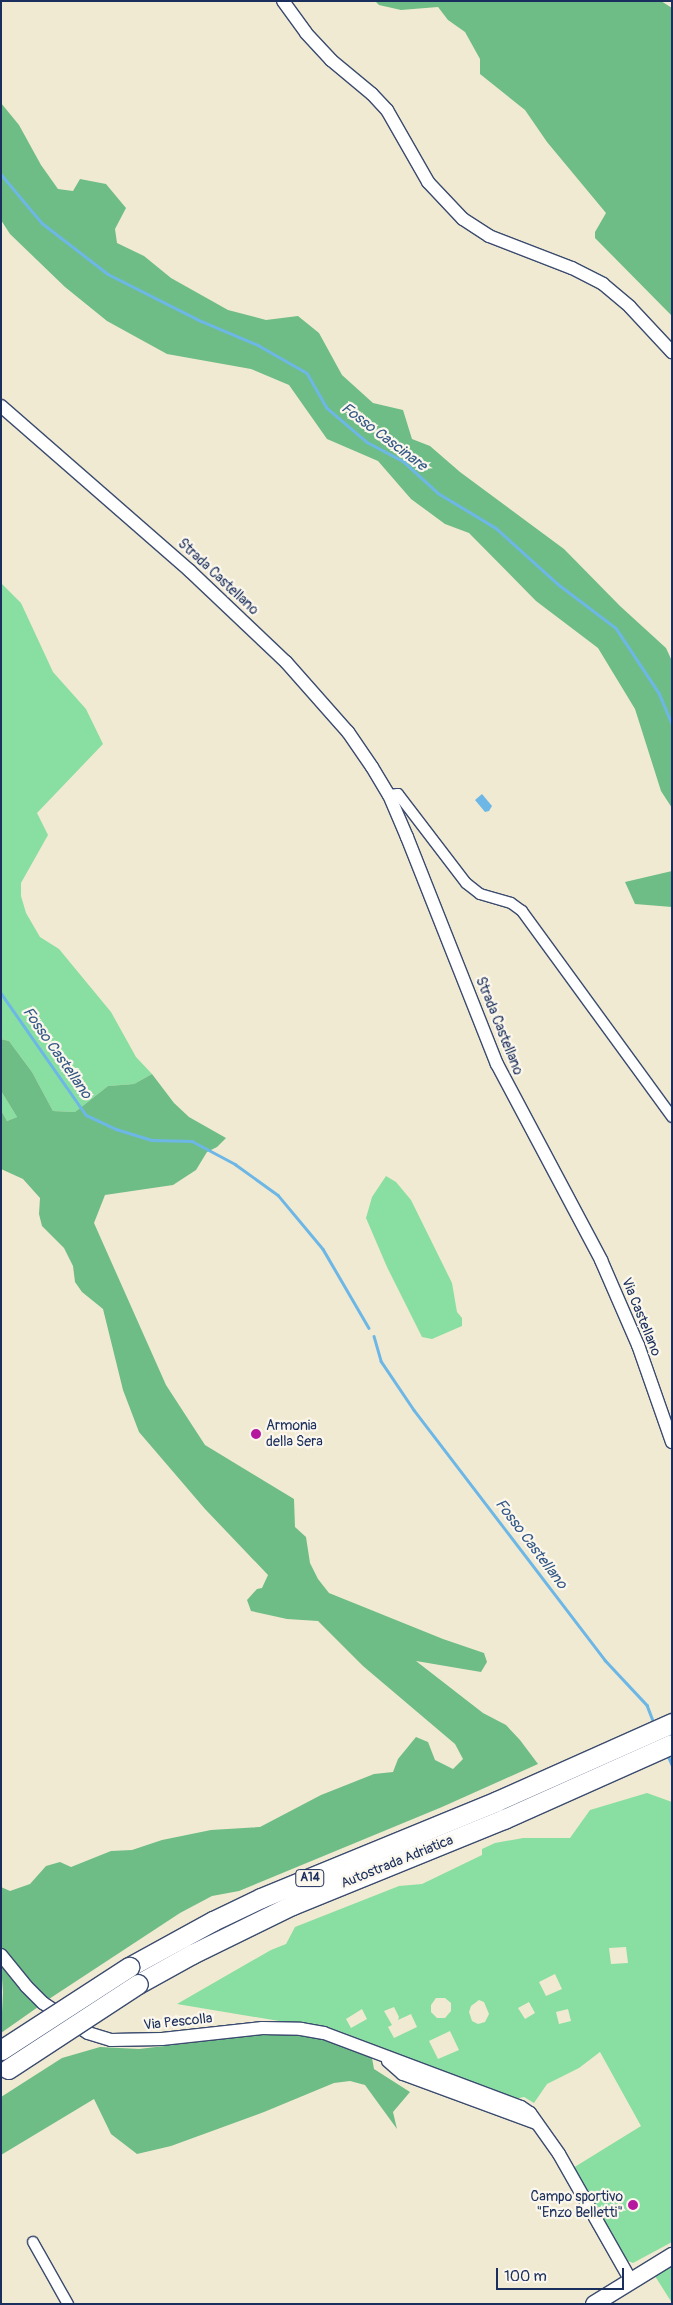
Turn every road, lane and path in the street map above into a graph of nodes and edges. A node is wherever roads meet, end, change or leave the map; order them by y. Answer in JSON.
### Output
{"nodes":[{"id":1,"x":283,"y":1,"type":"edge"},
{"id":2,"x":672,"y":352,"type":"edge"},
{"id":3,"x":1,"y":406,"type":"edge"},
{"id":4,"x":389,"y":795,"type":"junction"},
{"id":5,"x":672,"y":1117,"type":"edge"},
{"id":6,"x":601,"y":1260,"type":"joint"},
{"id":7,"x":672,"y":1442,"type":"edge"},
{"id":8,"x":672,"y":1722,"type":"edge"},
{"id":9,"x":672,"y":1744,"type":"edge"},
{"id":10,"x":1,"y":1955,"type":"edge"},
{"id":11,"x":1,"y":2050,"type":"edge"},
{"id":12,"x":5,"y":2071,"type":"edge"},
{"id":13,"x":33,"y":2242,"type":"dead end"},
{"id":14,"x":672,"y":2256,"type":"edge"},
{"id":15,"x":631,"y":2281,"type":"junction"},
{"id":16,"x":68,"y":2304,"type":"edge"},
{"id":17,"x":594,"y":2304,"type":"edge"}],
"edges":[{"from":1,"to":2,"type":"street"},
{"from":3,"to":4,"type":"street","name":"Strada Castellano"},
{"from":4,"to":5,"type":"street","name":"Strada Castellano"},
{"from":4,"to":6,"type":"street","name":"Strada Castellano"},
{"from":6,"to":7,"type":"street","name":"Via Castellano"},
{"from":8,"to":11,"type":"highway","name":"Autostrada Adriatica","number":"A14","bridge":true},
{"from":9,"to":12,"type":"highway","name":"Autostrada Adriatica","number":"A14","bridge":true},
{"from":10,"to":15,"type":"street","name":"Via Pescolla"},
{"from":13,"to":16,"type":"street"},
{"from":14,"to":15,"type":"main road"},
{"from":15,"to":17,"type":"main road"}]}
